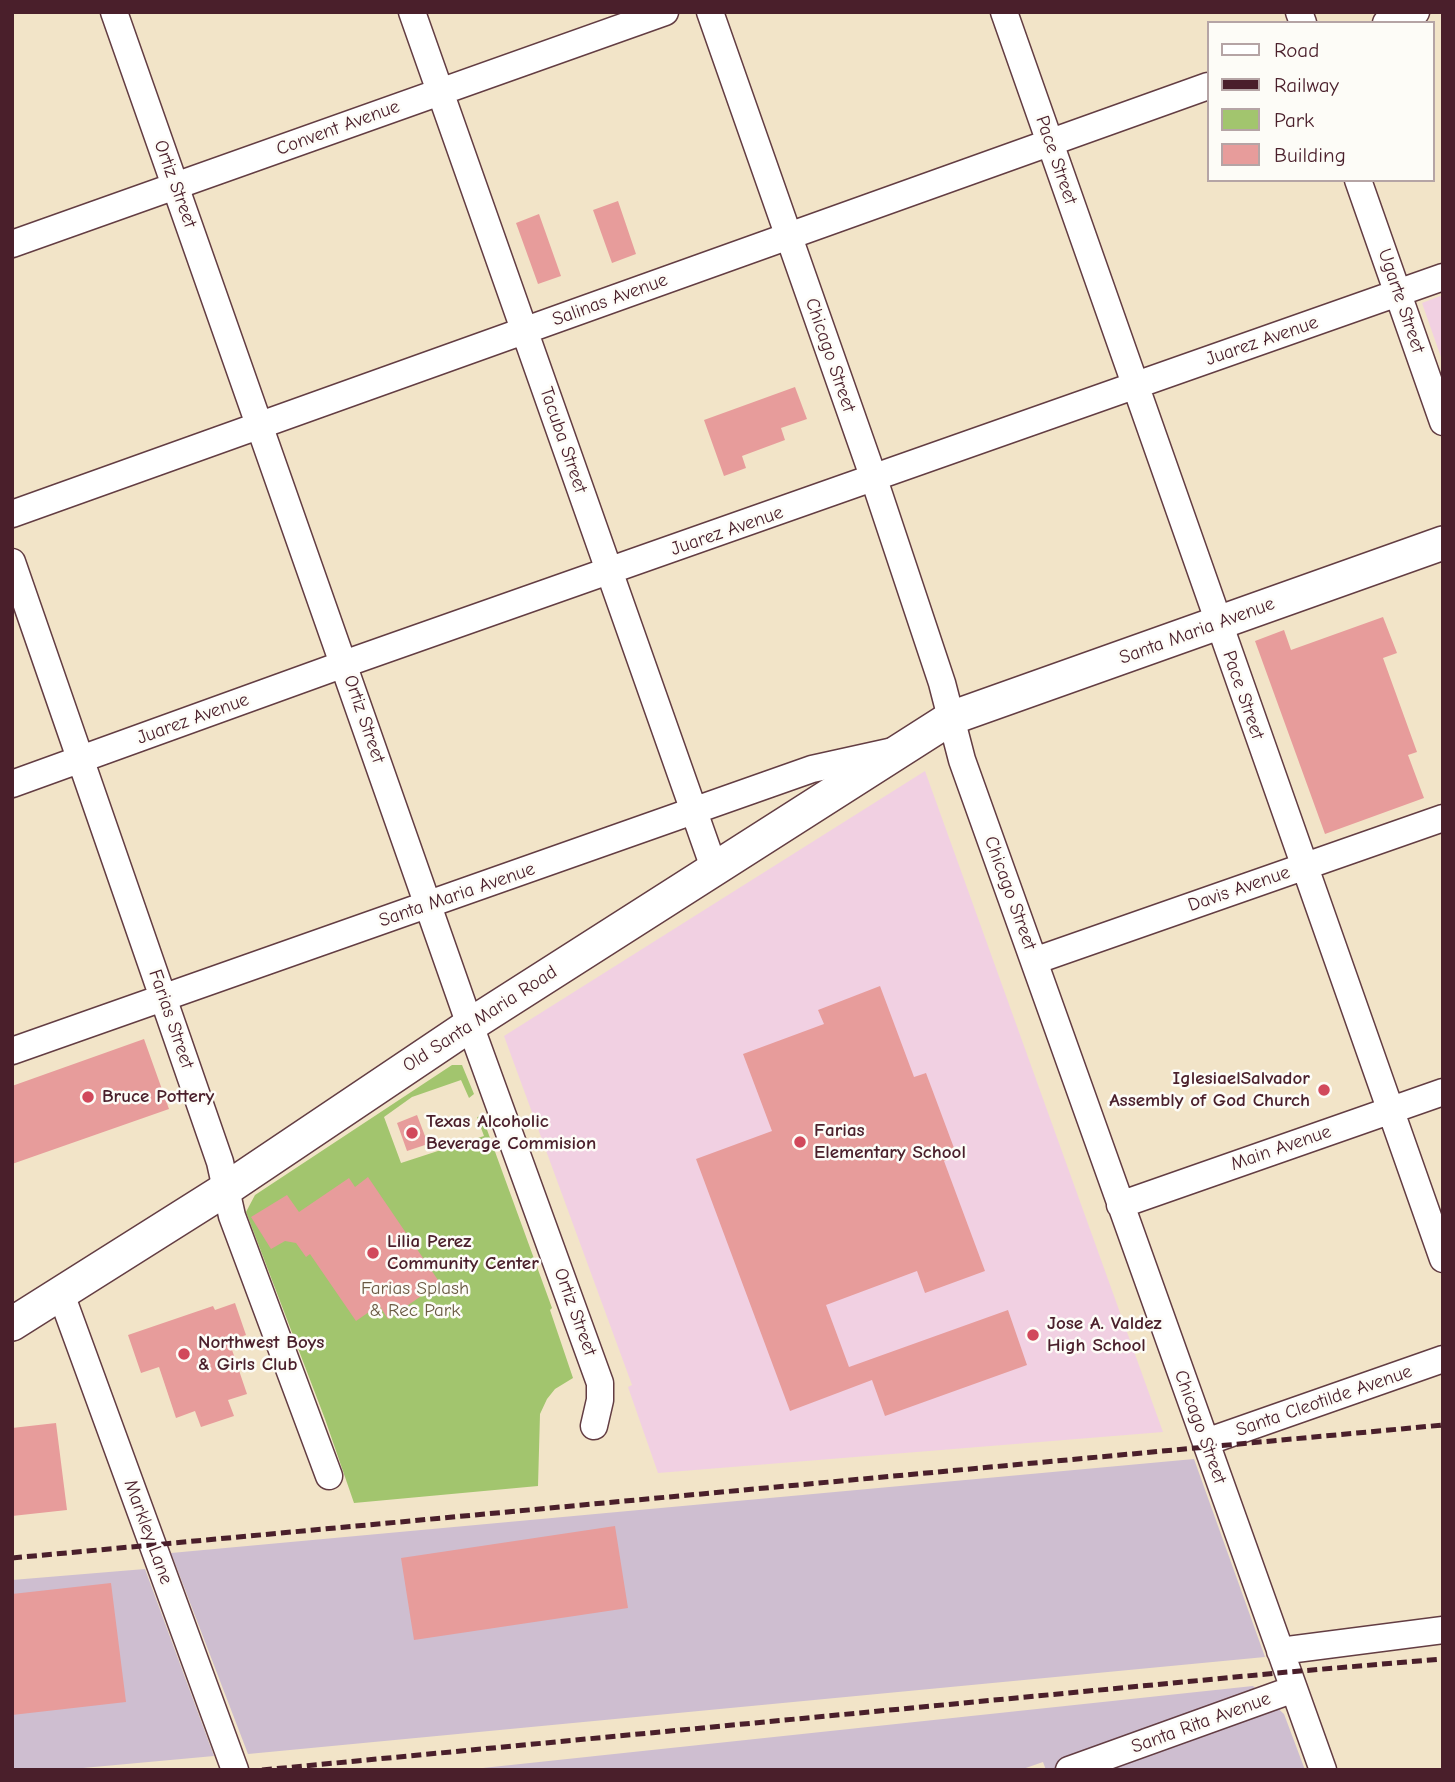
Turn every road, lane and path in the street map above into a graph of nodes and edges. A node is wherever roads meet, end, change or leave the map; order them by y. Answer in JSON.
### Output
{"nodes":[{"id":1,"x":114,"y":12,"type":"edge"},
{"id":2,"x":412,"y":12,"type":"edge"},
{"id":3,"x":665,"y":12,"type":"edge"},
{"id":4,"x":710,"y":12,"type":"edge"},
{"id":5,"x":1004,"y":12,"type":"edge"},
{"id":6,"x":1416,"y":12,"type":"edge"},
{"id":7,"x":1391,"y":21,"type":"edge"},
{"id":8,"x":1206,"y":87,"type":"edge"},
{"id":9,"x":440,"y":92,"type":"junction"},
{"id":10,"x":1050,"y":143,"type":"junction"},
{"id":11,"x":1359,"y":182,"type":"edge"},
{"id":12,"x":175,"y":186,"type":"junction"},
{"id":13,"x":789,"y":237,"type":"junction"},
{"id":14,"x":12,"y":244,"type":"edge"},
{"id":15,"x":1443,"y":277,"type":"edge"},
{"id":16,"x":1398,"y":293,"type":"junction"},
{"id":17,"x":524,"y":331,"type":"junction"},
{"id":18,"x":1136,"y":386,"type":"junction"},
{"id":19,"x":1443,"y":422,"type":"edge"},
{"id":20,"x":260,"y":426,"type":"junction"},
{"id":21,"x":874,"y":479,"type":"junction"},
{"id":22,"x":12,"y":514,"type":"edge"},
{"id":23,"x":1443,"y":543,"type":"edge"},
{"id":24,"x":12,"y":562,"type":"edge"},
{"id":25,"x":609,"y":572,"type":"junction"},
{"id":26,"x":1218,"y":624,"type":"junction"},
{"id":27,"x":344,"y":664,"type":"junction"},
{"id":28,"x":951,"y":718,"type":"junction"},
{"id":29,"x":904,"y":748,"type":"junction"},
{"id":30,"x":81,"y":760,"type":"junction"},
{"id":31,"x":12,"y":784,"type":"edge"},
{"id":32,"x":694,"y":811,"type":"junction"},
{"id":33,"x":1443,"y":818,"type":"edge"},
{"id":34,"x":1304,"y":866,"type":"junction"},
{"id":35,"x":714,"y":868,"type":"junction"},
{"id":36,"x":429,"y":904,"type":"junction"},
{"id":37,"x":1034,"y":961,"type":"junction"},
{"id":38,"x":164,"y":998,"type":"junction"},
{"id":39,"x":470,"y":1025,"type":"junction"},
{"id":40,"x":12,"y":1051,"type":"edge"},
{"id":41,"x":1443,"y":1092,"type":"edge"},
{"id":42,"x":1390,"y":1110,"type":"junction"},
{"id":43,"x":226,"y":1189,"type":"junction"},
{"id":44,"x":1120,"y":1205,"type":"junction"},
{"id":45,"x":1443,"y":1259,"type":"edge"},
{"id":46,"x":61,"y":1294,"type":"junction"},
{"id":47,"x":12,"y":1324,"type":"edge"},
{"id":48,"x":1443,"y":1359,"type":"edge"},
{"id":49,"x":594,"y":1426,"type":"dead end"},
{"id":50,"x":1206,"y":1442,"type":"junction"},
{"id":51,"x":329,"y":1476,"type":"dead end"},
{"id":52,"x":1443,"y":1630,"type":"edge"},
{"id":53,"x":1280,"y":1651,"type":"junction"},
{"id":54,"x":1294,"y":1689,"type":"junction"},
{"id":55,"x":235,"y":1770,"type":"edge"},
{"id":56,"x":1069,"y":1770,"type":"edge"},
{"id":57,"x":1323,"y":1770,"type":"edge"}],
"edges":[{"from":1,"to":12,"type":"street","name":"Ortiz Street"},
{"from":2,"to":9,"type":"street","name":"Tacuba Street"},
{"from":3,"to":9,"type":"street","name":"Convent Avenue"},
{"from":4,"to":13,"type":"street","name":"Chicago Street"},
{"from":5,"to":10,"type":"street","name":"Pace Street"},
{"from":6,"to":7,"type":"street"},
{"from":8,"to":10,"type":"street","name":"Salinas Avenue"},
{"from":9,"to":12,"type":"street","name":"Convent Avenue"},
{"from":9,"to":17,"type":"street","name":"Tacuba Street"},
{"from":10,"to":13,"type":"street","name":"Salinas Avenue"},
{"from":10,"to":18,"type":"street","name":"Pace Street"},
{"from":11,"to":16,"type":"street","name":"Ugarte Street"},
{"from":12,"to":14,"type":"street","name":"Convent Avenue"},
{"from":12,"to":20,"type":"street","name":"Ortiz Street"},
{"from":13,"to":17,"type":"street","name":"Salinas Avenue"},
{"from":13,"to":21,"type":"street","name":"Chicago Street"},
{"from":15,"to":16,"type":"street","name":"Juarez Avenue"},
{"from":16,"to":18,"type":"street","name":"Juarez Avenue"},
{"from":16,"to":19,"type":"street","name":"Ugarte Street"},
{"from":17,"to":20,"type":"street","name":"Salinas Avenue"},
{"from":17,"to":25,"type":"street","name":"Tacuba Street"},
{"from":18,"to":21,"type":"street","name":"Juarez Avenue"},
{"from":18,"to":26,"type":"street","name":"Pace Street"},
{"from":20,"to":22,"type":"street","name":"Salinas Avenue"},
{"from":20,"to":27,"type":"street","name":"Ortiz Street"},
{"from":21,"to":25,"type":"street","name":"Juarez Avenue"},
{"from":21,"to":28,"type":"street","name":"Chicago Street"},
{"from":23,"to":26,"type":"main road","name":"Santa Maria Avenue"},
{"from":24,"to":30,"type":"street","name":"Farias Street"},
{"from":25,"to":27,"type":"street","name":"Juarez Avenue"},
{"from":25,"to":32,"type":"street","name":"Tacuba Street"},
{"from":26,"to":28,"type":"main road","name":"Santa Maria Avenue"},
{"from":26,"to":34,"type":"street","name":"Pace Street"},
{"from":27,"to":30,"type":"street","name":"Juarez Avenue"},
{"from":27,"to":36,"type":"street","name":"Ortiz Street"},
{"from":28,"to":29,"type":"main road","name":"Old Santa Maria Road"},
{"from":28,"to":37,"type":"street","name":"Chicago Street"},
{"from":29,"to":32,"type":"street","name":"Santa Maria Avenue"},
{"from":29,"to":35,"type":"main road","name":"Old Santa Maria Road"},
{"from":30,"to":31,"type":"street","name":"Juarez Avenue"},
{"from":30,"to":38,"type":"street","name":"Farias Street"},
{"from":32,"to":35,"type":"street","name":"Tacuba Street"},
{"from":32,"to":36,"type":"street","name":"Santa Maria Avenue"},
{"from":33,"to":34,"type":"street","name":"Davis Avenue"},
{"from":34,"to":37,"type":"street","name":"Davis Avenue"},
{"from":34,"to":42,"type":"street","name":"Pace Street"},
{"from":35,"to":39,"type":"main road","name":"Old Santa Maria Road"},
{"from":36,"to":38,"type":"street","name":"Santa Maria Avenue"},
{"from":36,"to":39,"type":"street","name":"Ortiz Street"},
{"from":37,"to":44,"type":"street","name":"Chicago Street"},
{"from":38,"to":40,"type":"street","name":"Santa Maria Avenue"},
{"from":38,"to":43,"type":"street","name":"Farias Street"},
{"from":39,"to":43,"type":"main road","name":"Old Santa Maria Road"},
{"from":39,"to":49,"type":"street","name":"Ortiz Street"},
{"from":41,"to":42,"type":"street","name":"Main Avenue"},
{"from":42,"to":44,"type":"street","name":"Main Avenue"},
{"from":42,"to":45,"type":"street","name":"Pace Street"},
{"from":43,"to":46,"type":"main road","name":"Old Santa Maria Road"},
{"from":43,"to":51,"type":"street","name":"Farias Street"},
{"from":44,"to":50,"type":"street","name":"Chicago Street"},
{"from":46,"to":47,"type":"main road","name":"Old Santa Maria Road"},
{"from":46,"to":55,"type":"street","name":"Markley Lane"},
{"from":48,"to":50,"type":"street","name":"Santa Cleotilde Avenue"},
{"from":50,"to":53,"type":"street","name":"Chicago Street"},
{"from":52,"to":53,"type":"street"},
{"from":53,"to":54,"type":"street","name":"Chicago Street"},
{"from":54,"to":56,"type":"street","name":"Santa Rita Avenue"},
{"from":54,"to":57,"type":"street","name":"Chicago Street"}]}
